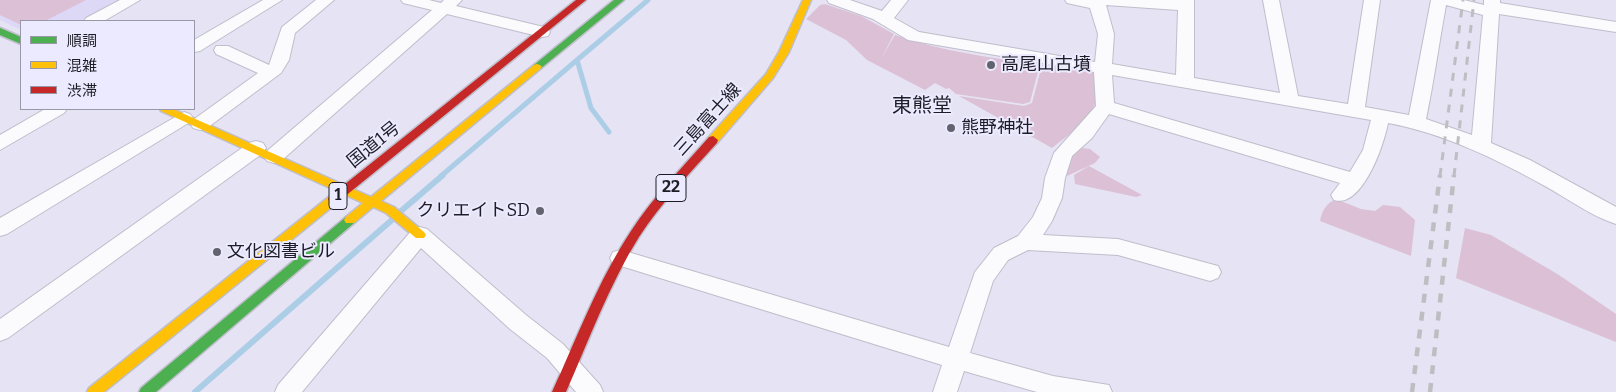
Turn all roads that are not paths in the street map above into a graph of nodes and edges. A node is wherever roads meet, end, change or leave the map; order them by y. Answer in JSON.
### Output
{"nodes":[{"id":1,"x":132,"y":0,"type":"edge"},
{"id":2,"x":274,"y":0,"type":"edge"},
{"id":3,"x":326,"y":0,"type":"edge"},
{"id":4,"x":409,"y":0,"type":"edge"},
{"id":5,"x":582,"y":0,"type":"edge"},
{"id":6,"x":620,"y":0,"type":"edge"},
{"id":7,"x":807,"y":0,"type":"edge"},
{"id":8,"x":835,"y":0,"type":"edge"},
{"id":9,"x":900,"y":0,"type":"edge"},
{"id":10,"x":1073,"y":0,"type":"edge"},
{"id":11,"x":1270,"y":0,"type":"edge"},
{"id":12,"x":1372,"y":0,"type":"edge"},
{"id":13,"x":1439,"y":0,"type":"edge"},
{"id":14,"x":1446,"y":0,"type":"edge"},
{"id":15,"x":1097,"y":1,"type":"edge"},
{"id":16,"x":1186,"y":3,"type":"edge"},
{"id":17,"x":449,"y":4,"type":"edge"},
{"id":18,"x":1491,"y":6,"type":"edge"},
{"id":19,"x":884,"y":19,"type":"junction"},
{"id":20,"x":94,"y":20,"type":"edge"},
{"id":21,"x":1616,"y":26,"type":"edge"},
{"id":22,"x":0,"y":31,"type":"edge"},
{"id":23,"x":542,"y":32,"type":"junction"},
{"id":24,"x":20,"y":41,"type":"edge"},
{"id":25,"x":195,"y":46,"type":"edge"},
{"id":26,"x":222,"y":50,"type":"dead end"},
{"id":27,"x":1103,"y":69,"type":"junction"},
{"id":28,"x":271,"y":72,"type":"junction"},
{"id":29,"x":1185,"y":83,"type":"junction"},
{"id":30,"x":1290,"y":101,"type":"junction"},
{"id":31,"x":1105,"y":107,"type":"junction"},
{"id":32,"x":56,"y":110,"type":"edge"},
{"id":33,"x":167,"y":110,"type":"edge"},
{"id":34,"x":1356,"y":110,"type":"junction"},
{"id":35,"x":1381,"y":116,"type":"junction"},
{"id":36,"x":192,"y":121,"type":"junction"},
{"id":37,"x":1416,"y":122,"type":"junction"},
{"id":38,"x":0,"y":144,"type":"edge"},
{"id":39,"x":1481,"y":146,"type":"junction"},
{"id":40,"x":265,"y":152,"type":"junction"},
{"id":41,"x":1355,"y":180,"type":"junction"},
{"id":42,"x":344,"y":191,"type":"junction"},
{"id":43,"x":1341,"y":195,"type":"dead end"},
{"id":44,"x":370,"y":203,"type":"junction"},
{"id":45,"x":1616,"y":216,"type":"edge"},
{"id":46,"x":0,"y":228,"type":"edge"},
{"id":47,"x":420,"y":235,"type":"junction"},
{"id":48,"x":1025,"y":242,"type":"junction"},
{"id":49,"x":621,"y":258,"type":"junction"},
{"id":50,"x":1210,"y":272,"type":"dead end"},
{"id":51,"x":0,"y":331,"type":"edge"},
{"id":52,"x":956,"y":359,"type":"junction"},
{"id":53,"x":569,"y":368,"type":"junction"},
{"id":54,"x":94,"y":392,"type":"edge"},
{"id":55,"x":146,"y":392,"type":"edge"},
{"id":56,"x":287,"y":392,"type":"edge"},
{"id":57,"x":559,"y":392,"type":"edge"},
{"id":58,"x":590,"y":392,"type":"edge"},
{"id":59,"x":945,"y":392,"type":"edge"},
{"id":60,"x":1100,"y":392,"type":"edge"}],
"edges":[{"from":1,"to":20,"type":"street"},
{"from":2,"to":25,"type":"street"},
{"from":3,"to":28,"type":"street"},
{"from":4,"to":17,"type":"street"},
{"from":5,"to":23,"type":"main road","name":"国道1号","number":"1"},
{"from":6,"to":44,"type":"main road","number":"1"},
{"from":7,"to":49,"type":"main road","name":"三島富士線","number":"22"},
{"from":8,"to":19,"type":"street"},
{"from":9,"to":19,"type":"street"},
{"from":10,"to":15,"type":"street"},
{"from":11,"to":30,"type":"street"},
{"from":12,"to":34,"type":"street"},
{"from":13,"to":37,"type":"street"},
{"from":14,"to":18,"type":"street"},
{"from":15,"to":16,"type":"street"},
{"from":15,"to":27,"type":"street"},
{"from":16,"to":29,"type":"street"},
{"from":17,"to":23,"type":"street"},
{"from":17,"to":40,"type":"street"},
{"from":18,"to":21,"type":"street"},
{"from":18,"to":39,"type":"street"},
{"from":19,"to":27,"type":"street"},
{"from":22,"to":24,"type":"main road"},
{"from":23,"to":42,"type":"main road","name":"国道1号","number":"1"},
{"from":26,"to":28,"type":"street"},
{"from":27,"to":29,"type":"street"},
{"from":27,"to":31,"type":"street"},
{"from":28,"to":36,"type":"street"},
{"from":29,"to":30,"type":"street"},
{"from":30,"to":34,"type":"street"},
{"from":31,"to":41,"type":"street"},
{"from":31,"to":48,"type":"street"},
{"from":32,"to":38,"type":"street"},
{"from":33,"to":36,"type":"main road"},
{"from":34,"to":35,"type":"street"},
{"from":35,"to":37,"type":"street"},
{"from":35,"to":41,"type":"street"},
{"from":36,"to":40,"type":"main road"},
{"from":36,"to":46,"type":"street"},
{"from":37,"to":39,"type":"street"},
{"from":39,"to":45,"type":"street"},
{"from":40,"to":42,"type":"main road"},
{"from":40,"to":51,"type":"street"},
{"from":41,"to":43,"type":"street"},
{"from":42,"to":44,"type":"main road"},
{"from":42,"to":54,"type":"main road","name":"国道1号","number":"1"},
{"from":44,"to":47,"type":"main road"},
{"from":44,"to":55,"type":"main road","number":"1"},
{"from":47,"to":53,"type":"street"},
{"from":47,"to":56,"type":"street"},
{"from":48,"to":50,"type":"street"},
{"from":48,"to":52,"type":"street"},
{"from":49,"to":52,"type":"street"},
{"from":49,"to":53,"type":"main road","name":"三島富士線","number":"22"},
{"from":52,"to":59,"type":"street"},
{"from":52,"to":60,"type":"street"},
{"from":53,"to":57,"type":"main road","name":"三島富士線","number":"22"},
{"from":53,"to":58,"type":"street"}]}
